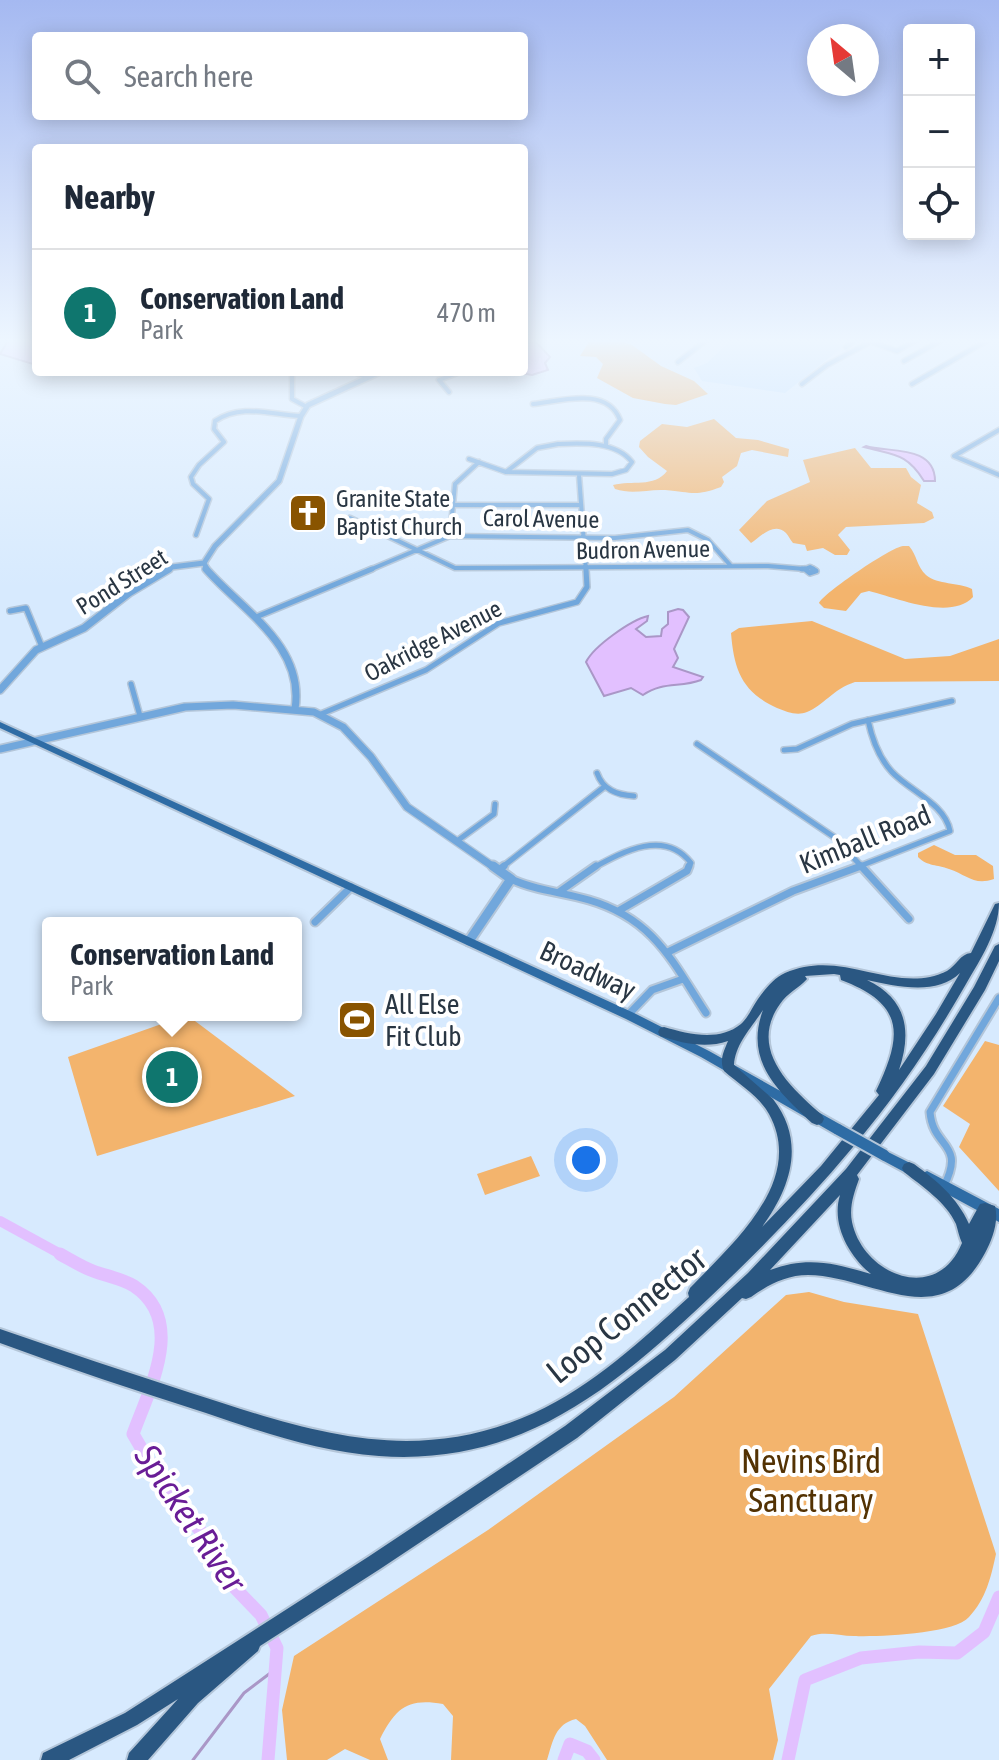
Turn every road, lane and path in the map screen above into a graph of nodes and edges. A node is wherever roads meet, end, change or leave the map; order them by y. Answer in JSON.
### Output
{"nodes":[{"id":1,"x":215,"y":423,"type":"edge"},
{"id":2,"x":299,"y":423,"type":"edge"},
{"id":3,"x":618,"y":423,"type":"edge"},
{"id":4,"x":999,"y":430,"type":"edge"},
{"id":5,"x":606,"y":445,"type":"junction"},
{"id":6,"x":469,"y":459,"type":"dead end"},
{"id":7,"x":479,"y":462,"type":"junction"},
{"id":8,"x":506,"y":472,"type":"junction"},
{"id":9,"x":579,"y":475,"type":"junction"},
{"id":10,"x":999,"y":475,"type":"edge"},
{"id":11,"x":453,"y":505,"type":"junction"},
{"id":12,"x":581,"y":505,"type":"junction"},
{"id":13,"x":350,"y":518,"type":"dead end"},
{"id":14,"x":196,"y":535,"type":"dead end"},
{"id":15,"x":450,"y":536,"type":"junction"},
{"id":16,"x":583,"y":537,"type":"junction"},
{"id":17,"x":415,"y":551,"type":"junction"},
{"id":18,"x":204,"y":563,"type":"junction"},
{"id":19,"x":731,"y":566,"type":"junction"},
{"id":20,"x":586,"y":569,"type":"junction"},
{"id":21,"x":805,"y":569,"type":"dead end"},
{"id":22,"x":10,"y":611,"type":"dead end"},
{"id":23,"x":256,"y":617,"type":"junction"},
{"id":24,"x":42,"y":647,"type":"junction"},
{"id":25,"x":131,"y":684,"type":"dead end"},
{"id":26,"x":0,"y":690,"type":"edge"},
{"id":27,"x":952,"y":701,"type":"dead end"},
{"id":28,"x":295,"y":709,"type":"junction"},
{"id":29,"x":321,"y":714,"type":"junction"},
{"id":30,"x":140,"y":716,"type":"junction"},
{"id":31,"x":868,"y":720,"type":"junction"},
{"id":32,"x":0,"y":725,"type":"edge"},
{"id":33,"x":0,"y":731,"type":"edge"},
{"id":34,"x":30,"y":742,"type":"junction"},
{"id":35,"x":697,"y":744,"type":"dead end"},
{"id":36,"x":0,"y":749,"type":"edge"},
{"id":37,"x":784,"y":750,"type":"dead end"},
{"id":38,"x":597,"y":773,"type":"dead end"},
{"id":39,"x":604,"y":787,"type":"junction"},
{"id":40,"x":634,"y":796,"type":"dead end"},
{"id":41,"x":495,"y":804,"type":"dead end"},
{"id":42,"x":457,"y":841,"type":"junction"},
{"id":43,"x":862,"y":866,"type":"junction"},
{"id":44,"x":499,"y":870,"type":"junction"},
{"id":45,"x":511,"y":879,"type":"junction"},
{"id":46,"x":351,"y":887,"type":"junction"},
{"id":47,"x":559,"y":893,"type":"junction"},
{"id":48,"x":620,"y":910,"type":"junction"},
{"id":49,"x":997,"y":912,"type":"edge"},
{"id":50,"x":909,"y":919,"type":"dead end"},
{"id":51,"x":315,"y":922,"type":"dead end"},
{"id":52,"x":469,"y":941,"type":"junction"},
{"id":53,"x":999,"y":949,"type":"edge"},
{"id":54,"x":668,"y":952,"type":"junction"},
{"id":55,"x":683,"y":979,"type":"junction"},
{"id":56,"x":999,"y":998,"type":"edge"},
{"id":57,"x":706,"y":1013,"type":"dead end"},
{"id":58,"x":628,"y":1015,"type":"junction"},
{"id":59,"x":750,"y":1021,"type":"junction"},
{"id":60,"x":664,"y":1032,"type":"junction"},
{"id":61,"x":728,"y":1067,"type":"junction"},
{"id":62,"x":817,"y":1119,"type":"junction"},
{"id":63,"x":881,"y":1136,"type":"junction"},
{"id":64,"x":842,"y":1148,"type":"junction"},
{"id":65,"x":909,"y":1168,"type":"junction"},
{"id":66,"x":944,"y":1186,"type":"junction"},
{"id":67,"x":992,"y":1212,"type":"edge"},
{"id":68,"x":999,"y":1233,"type":"edge"},
{"id":69,"x":967,"y":1240,"type":"junction"},
{"id":70,"x":983,"y":1245,"type":"junction"},
{"id":71,"x":719,"y":1311,"type":"junction"},
{"id":72,"x":0,"y":1339,"type":"edge"},
{"id":73,"x":642,"y":1349,"type":"junction"},
{"id":74,"x":259,"y":1638,"type":"junction"},
{"id":75,"x":50,"y":1760,"type":"edge"},
{"id":76,"x":136,"y":1760,"type":"edge"}],
"edges":[{"from":1,"to":14,"type":"street"},
{"from":2,"to":18,"type":"street","name":"Pond Street"},
{"from":3,"to":5,"type":"street"},
{"from":4,"to":10,"type":"street"},
{"from":5,"to":8,"type":"street"},
{"from":5,"to":9,"type":"street"},
{"from":6,"to":7,"type":"street"},
{"from":7,"to":8,"type":"street"},
{"from":7,"to":11,"type":"street"},
{"from":8,"to":9,"type":"street"},
{"from":9,"to":12,"type":"street","name":"Oakridge Avenue"},
{"from":11,"to":12,"type":"street"},
{"from":11,"to":15,"type":"street"},
{"from":12,"to":16,"type":"street","name":"Oakridge Avenue"},
{"from":13,"to":17,"type":"street","name":"Budron Avenue"},
{"from":15,"to":16,"type":"street","name":"Carol Avenue"},
{"from":15,"to":17,"type":"street","name":"Carol Avenue"},
{"from":16,"to":19,"type":"street","name":"Carol Avenue"},
{"from":16,"to":20,"type":"street","name":"Oakridge Avenue"},
{"from":17,"to":20,"type":"street","name":"Budron Avenue"},
{"from":17,"to":23,"type":"street","name":"Carol Avenue"},
{"from":18,"to":23,"type":"street"},
{"from":18,"to":24,"type":"street","name":"Pond Street"},
{"from":19,"to":20,"type":"street","name":"Budron Avenue"},
{"from":19,"to":21,"type":"street","name":"Budron Avenue"},
{"from":20,"to":29,"type":"street","name":"Oakridge Avenue"},
{"from":22,"to":24,"type":"street"},
{"from":23,"to":28,"type":"street"},
{"from":24,"to":26,"type":"street","name":"Pond Street"},
{"from":25,"to":30,"type":"street"},
{"from":27,"to":31,"type":"street"},
{"from":28,"to":29,"type":"street"},
{"from":28,"to":30,"type":"street"},
{"from":29,"to":42,"type":"street"},
{"from":30,"to":34,"type":"street"},
{"from":31,"to":37,"type":"street"},
{"from":31,"to":43,"type":"street","name":"Kimball Road"},
{"from":32,"to":34,"type":"main road"},
{"from":33,"to":34,"type":"main road"},
{"from":34,"to":36,"type":"street"},
{"from":34,"to":46,"type":"main road","name":"Broadway"},
{"from":35,"to":43,"type":"street"},
{"from":38,"to":39,"type":"street"},
{"from":39,"to":40,"type":"street"},
{"from":39,"to":44,"type":"street"},
{"from":41,"to":42,"type":"street"},
{"from":42,"to":44,"type":"street"},
{"from":43,"to":50,"type":"street"},
{"from":43,"to":54,"type":"street","name":"Kimball Road"},
{"from":44,"to":45,"type":"street"},
{"from":45,"to":47,"type":"street"},
{"from":45,"to":52,"type":"street"},
{"from":46,"to":51,"type":"street"},
{"from":46,"to":52,"type":"main road","name":"Broadway"},
{"from":47,"to":48,"type":"street"},
{"from":47,"to":48,"type":"street"},
{"from":48,"to":54,"type":"street"},
{"from":49,"to":59,"type":"highway"},
{"from":49,"to":64,"type":"highway","name":"Loop Connector"},
{"from":52,"to":58,"type":"main road","name":"Broadway"},
{"from":53,"to":63,"type":"highway","name":"Loop Connector"},
{"from":54,"to":55,"type":"street"},
{"from":55,"to":57,"type":"street"},
{"from":55,"to":58,"type":"street"},
{"from":56,"to":66,"type":"street"},
{"from":58,"to":60,"type":"main road","name":"Broadway"},
{"from":59,"to":60,"type":"highway"},
{"from":59,"to":61,"type":"highway"},
{"from":60,"to":61,"type":"main road","name":"Broadway"},
{"from":61,"to":62,"type":"main road","name":"Broadway"},
{"from":61,"to":73,"type":"highway"},
{"from":62,"to":64,"type":"highway"},
{"from":62,"to":65,"type":"main road","name":"Broadway","bridge":true},
{"from":63,"to":69,"type":"highway"},
{"from":63,"to":71,"type":"highway","name":"Loop Connector"},
{"from":64,"to":73,"type":"highway","name":"Loop Connector"},
{"from":65,"to":66,"type":"main road","name":"Broadway"},
{"from":65,"to":69,"type":"highway"},
{"from":66,"to":67,"type":"main road","name":"Broadway"},
{"from":67,"to":69,"type":"highway"},
{"from":67,"to":70,"type":"highway"},
{"from":68,"to":70,"type":"highway"},
{"from":70,"to":71,"type":"highway"},
{"from":71,"to":74,"type":"highway","name":"Loop Connector"},
{"from":72,"to":73,"type":"highway","name":"Loop Connector"},
{"from":74,"to":75,"type":"highway"},
{"from":74,"to":76,"type":"highway"}]}
